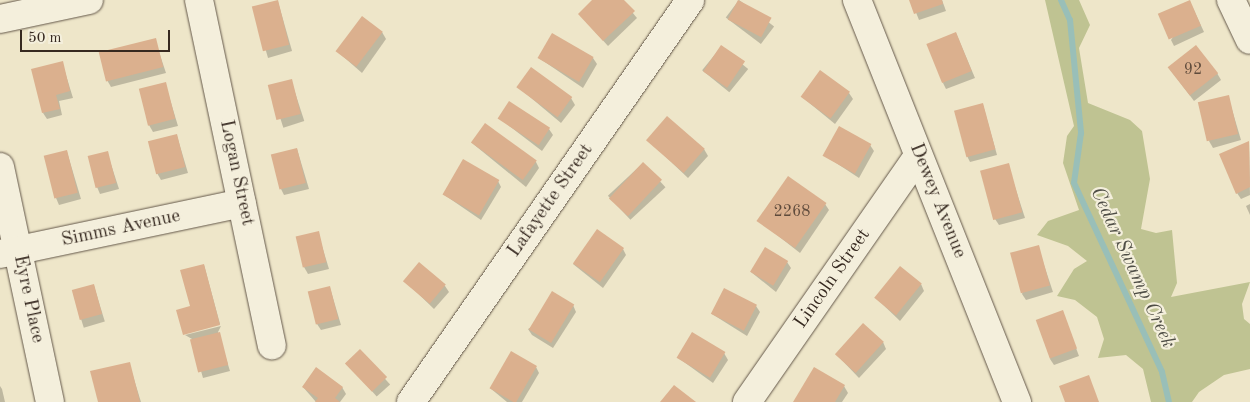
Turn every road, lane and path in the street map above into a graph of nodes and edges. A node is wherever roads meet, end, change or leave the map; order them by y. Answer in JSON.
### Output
{"nodes":[{"id":1,"x":89,"y":0,"type":"edge"},
{"id":2,"x":199,"y":0,"type":"edge"},
{"id":3,"x":690,"y":0,"type":"edge"},
{"id":4,"x":857,"y":0,"type":"edge"},
{"id":5,"x":1232,"y":0,"type":"edge"},
{"id":6,"x":0,"y":19,"type":"edge"},
{"id":7,"x":1250,"y":40,"type":"edge"},
{"id":8,"x":918,"y":156,"type":"junction"},
{"id":9,"x":0,"y":167,"type":"edge"},
{"id":10,"x":242,"y":203,"type":"junction"},
{"id":11,"x":9,"y":252,"type":"edge"},
{"id":12,"x":272,"y":345,"type":"dead end"},
{"id":13,"x":50,"y":402,"type":"edge"},
{"id":14,"x":411,"y":402,"type":"edge"},
{"id":15,"x":747,"y":402,"type":"edge"},
{"id":16,"x":1017,"y":402,"type":"edge"}],
"edges":[{"from":1,"to":6,"type":"street"},
{"from":2,"to":10,"type":"street","name":"Logan Street"},
{"from":3,"to":14,"type":"street","name":"Lafayette Street"},
{"from":4,"to":8,"type":"street","name":"Dewey Avenue"},
{"from":5,"to":7,"type":"street"},
{"from":8,"to":15,"type":"street","name":"Lincoln Street"},
{"from":8,"to":16,"type":"street","name":"Dewey Avenue"},
{"from":9,"to":11,"type":"street","name":"Eyre Place"},
{"from":10,"to":11,"type":"street","name":"Simms Avenue"},
{"from":10,"to":12,"type":"street","name":"Logan Street"},
{"from":11,"to":13,"type":"street","name":"Eyre Place"}]}
